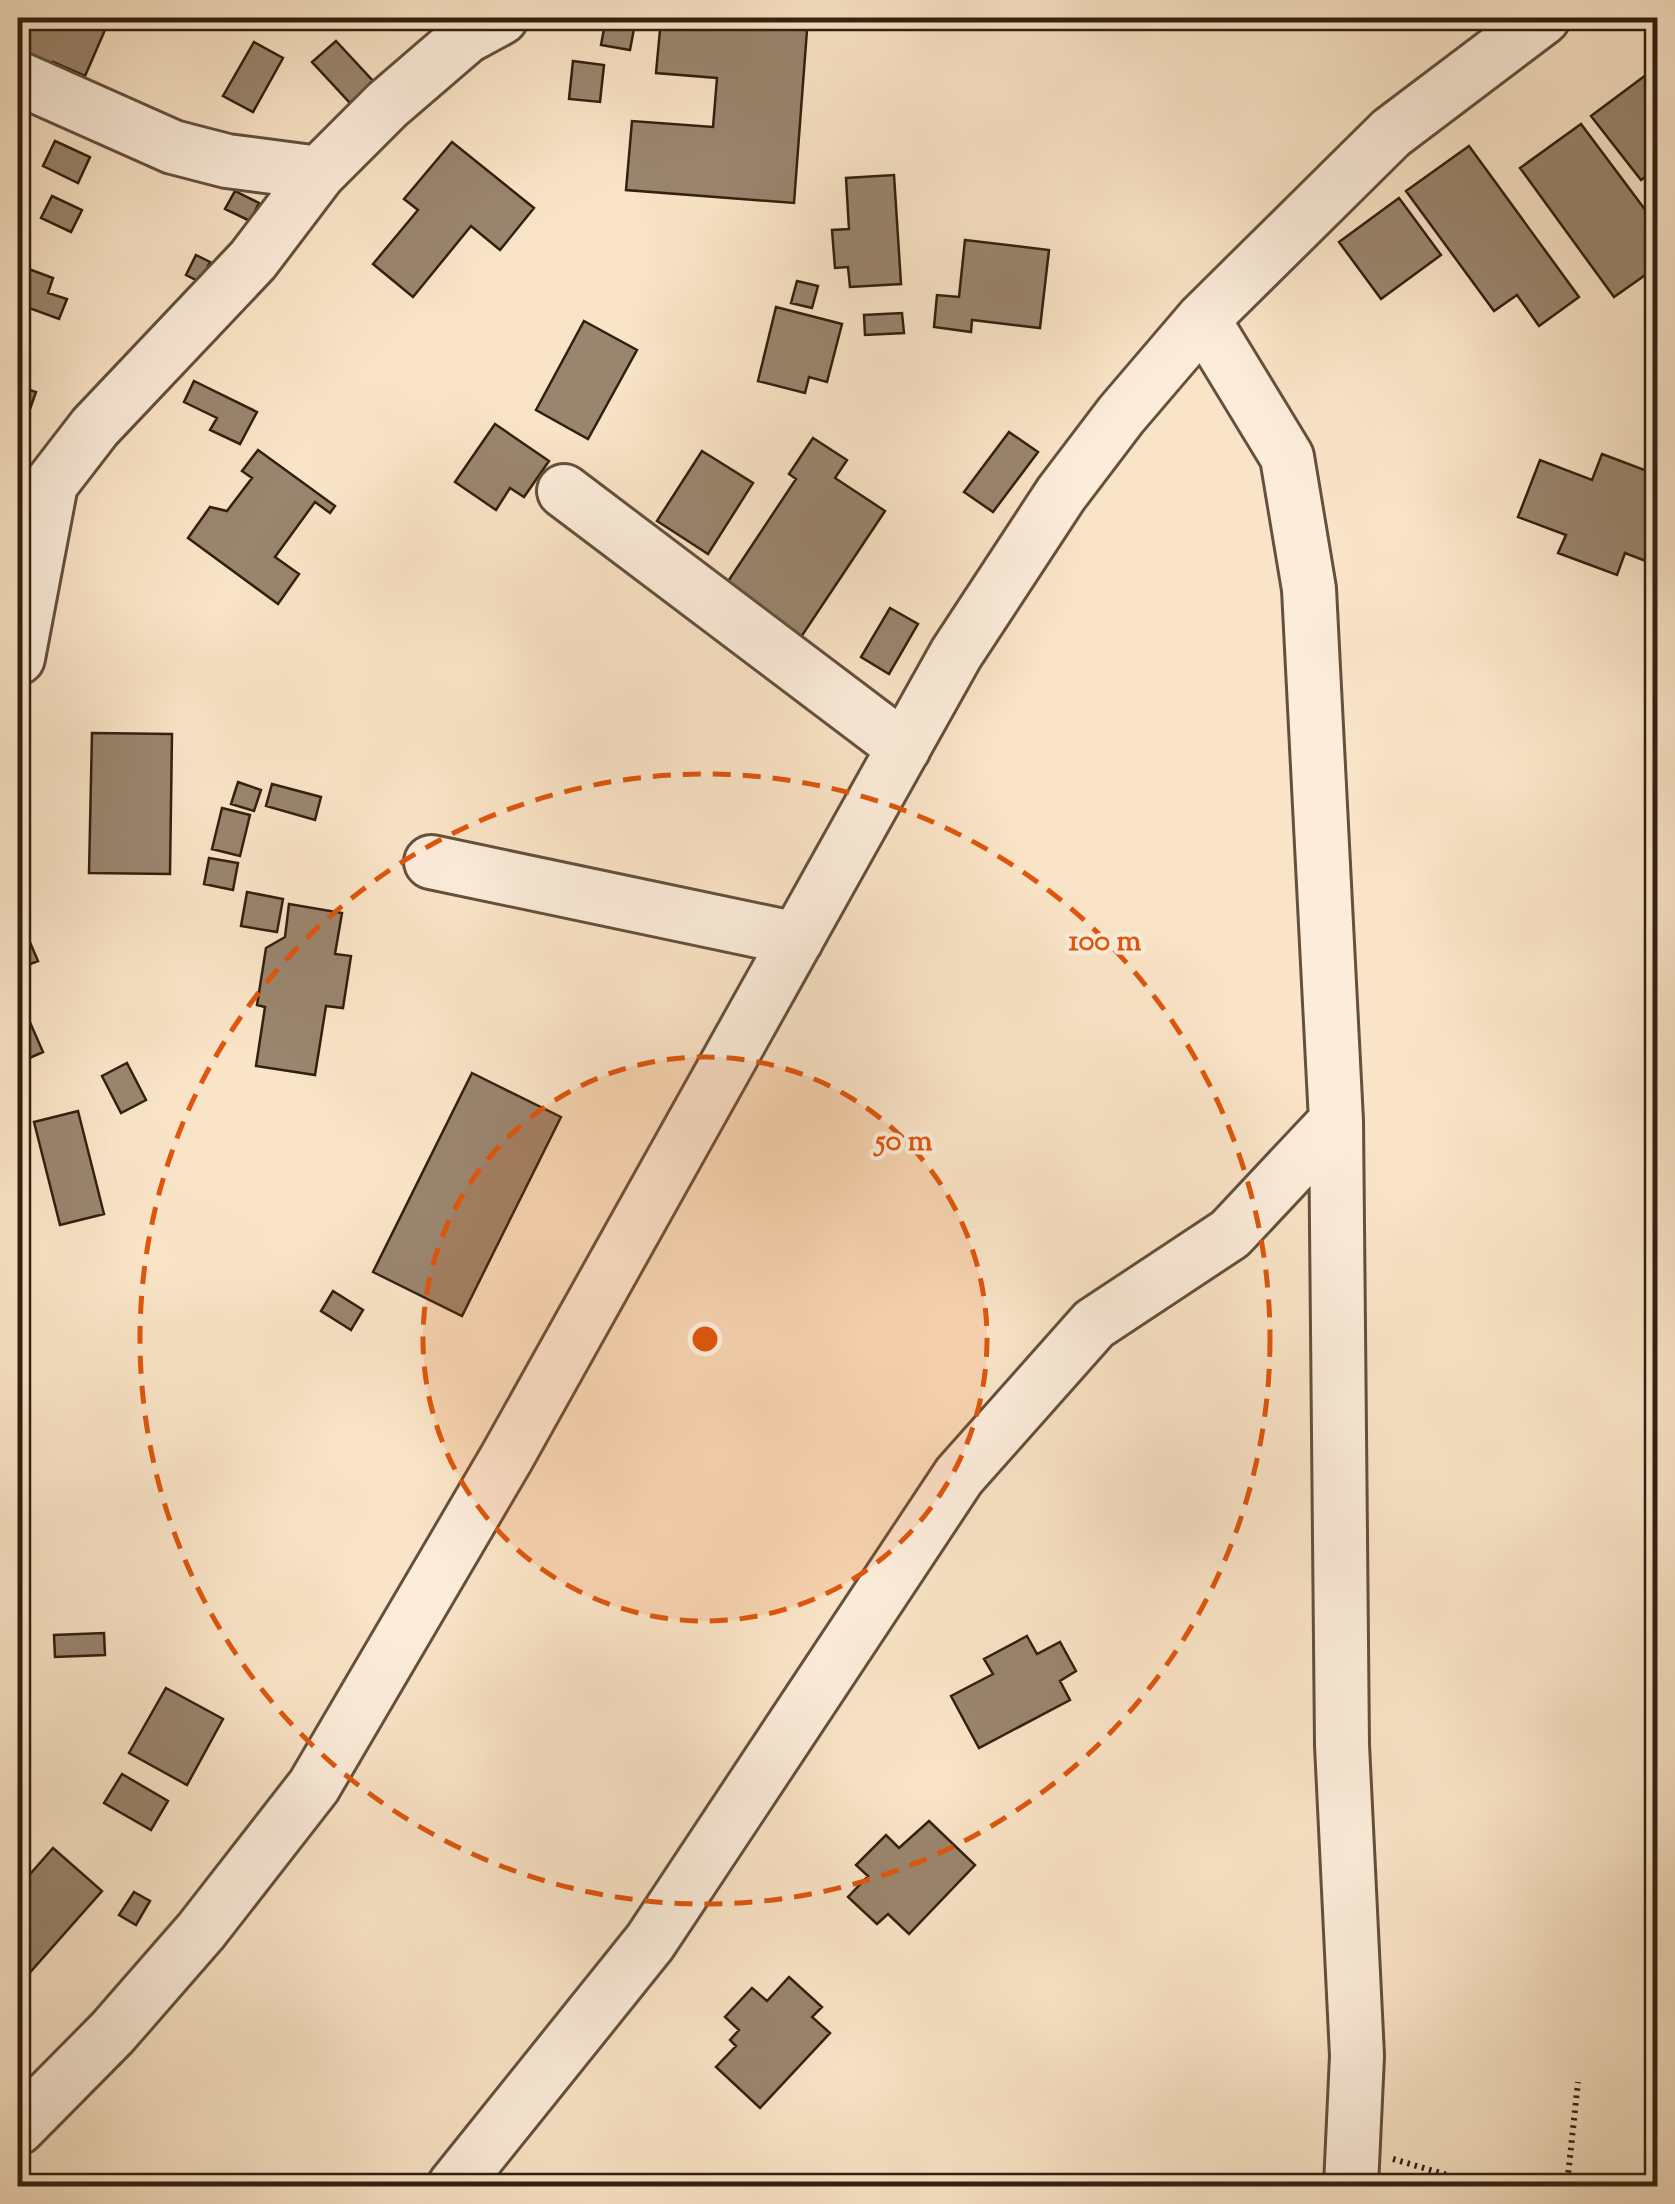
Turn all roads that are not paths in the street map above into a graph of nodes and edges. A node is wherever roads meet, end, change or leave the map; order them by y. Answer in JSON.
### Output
{"nodes":[{"id":1,"x":501,"y":18,"type":"edge"},
{"id":2,"x":1544,"y":18,"type":"edge"},
{"id":3,"x":18,"y":78,"type":"edge"},
{"id":4,"x":319,"y":173,"type":"junction"},
{"id":5,"x":1203,"y":319,"type":"junction"},
{"id":6,"x":564,"y":491,"type":"dead end"},
{"id":7,"x":18,"y":658,"type":"edge"},
{"id":8,"x":904,"y":748,"type":"junction"},
{"id":9,"x":431,"y":862,"type":"dead end"},
{"id":10,"x":797,"y":939,"type":"junction"},
{"id":11,"x":1336,"y":1121,"type":"junction"},
{"id":12,"x":18,"y":2128,"type":"edge"},
{"id":13,"x":1352,"y":2168,"type":"edge"},
{"id":14,"x":454,"y":2186,"type":"edge"}],
"edges":[{"from":1,"to":4,"type":"street"},
{"from":2,"to":5,"type":"street"},
{"from":3,"to":4,"type":"street"},
{"from":4,"to":7,"type":"street"},
{"from":5,"to":8,"type":"street"},
{"from":5,"to":11,"type":"street"},
{"from":6,"to":8,"type":"street"},
{"from":8,"to":10,"type":"street"},
{"from":9,"to":10,"type":"street"},
{"from":10,"to":12,"type":"street"},
{"from":11,"to":13,"type":"street"},
{"from":11,"to":14,"type":"street"}]}
